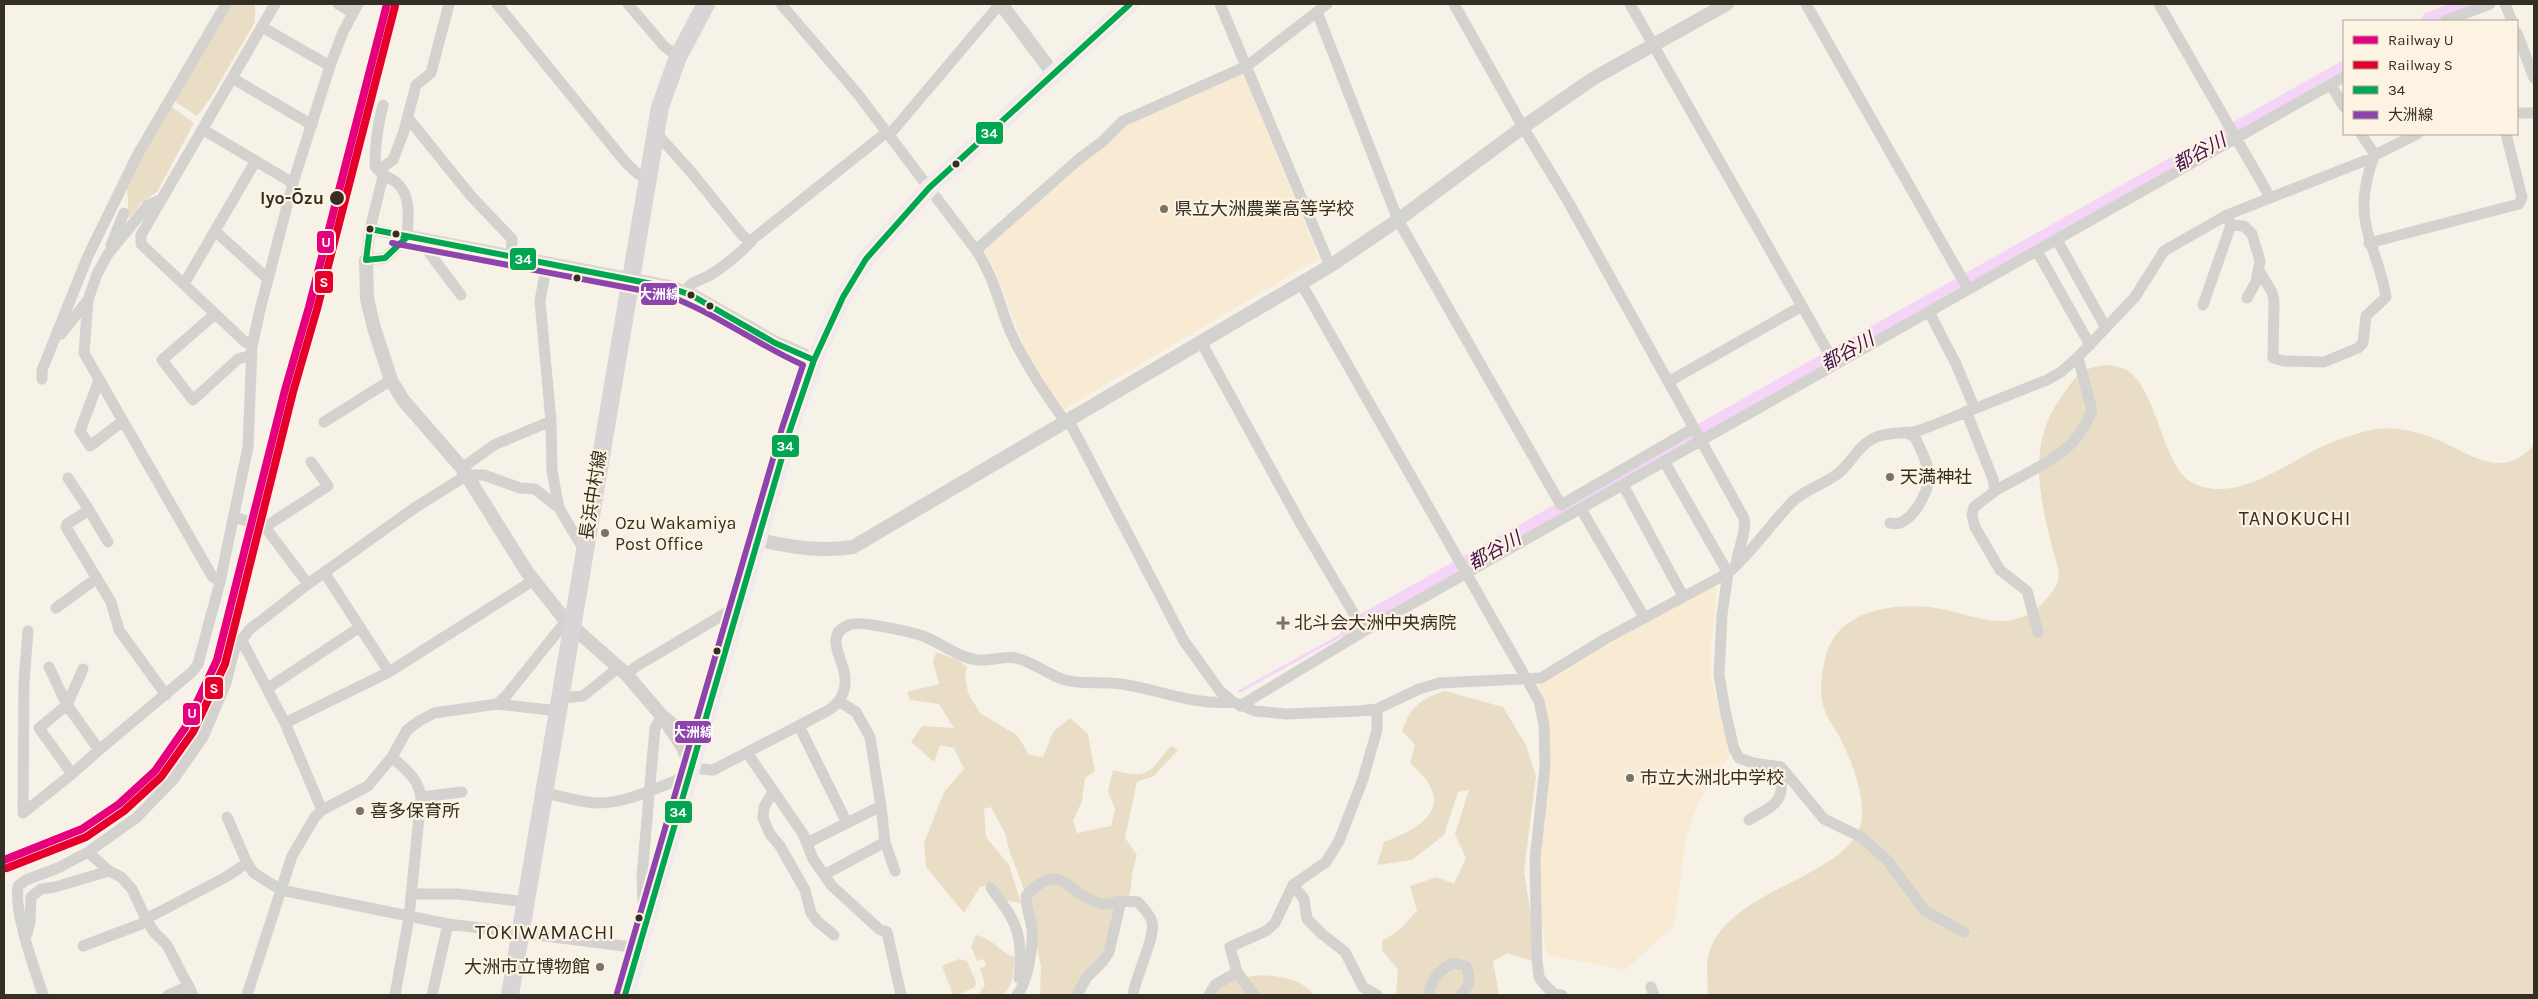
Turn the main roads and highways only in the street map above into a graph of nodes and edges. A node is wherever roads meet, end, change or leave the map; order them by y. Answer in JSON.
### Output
{"nodes":[{"id":1,"x":706,"y":4,"type":"edge"},
{"id":2,"x":1130,"y":4,"type":"edge"},
{"id":3,"x":407,"y":237,"type":"road end"},
{"id":4,"x":631,"y":280,"type":"junction"},
{"id":5,"x":814,"y":360,"type":"junction"},
{"id":6,"x":510,"y":995,"type":"edge"},
{"id":7,"x":624,"y":995,"type":"edge"}],
"edges":[{"from":1,"to":4,"type":"main road","name":"長浜中村線"},
{"from":2,"to":5,"type":"highway"},
{"from":3,"to":4,"type":"main road"},
{"from":4,"to":5,"type":"main road"},
{"from":4,"to":6,"type":"main road","name":"長浜中村線"},
{"from":5,"to":7,"type":"highway"}]}
